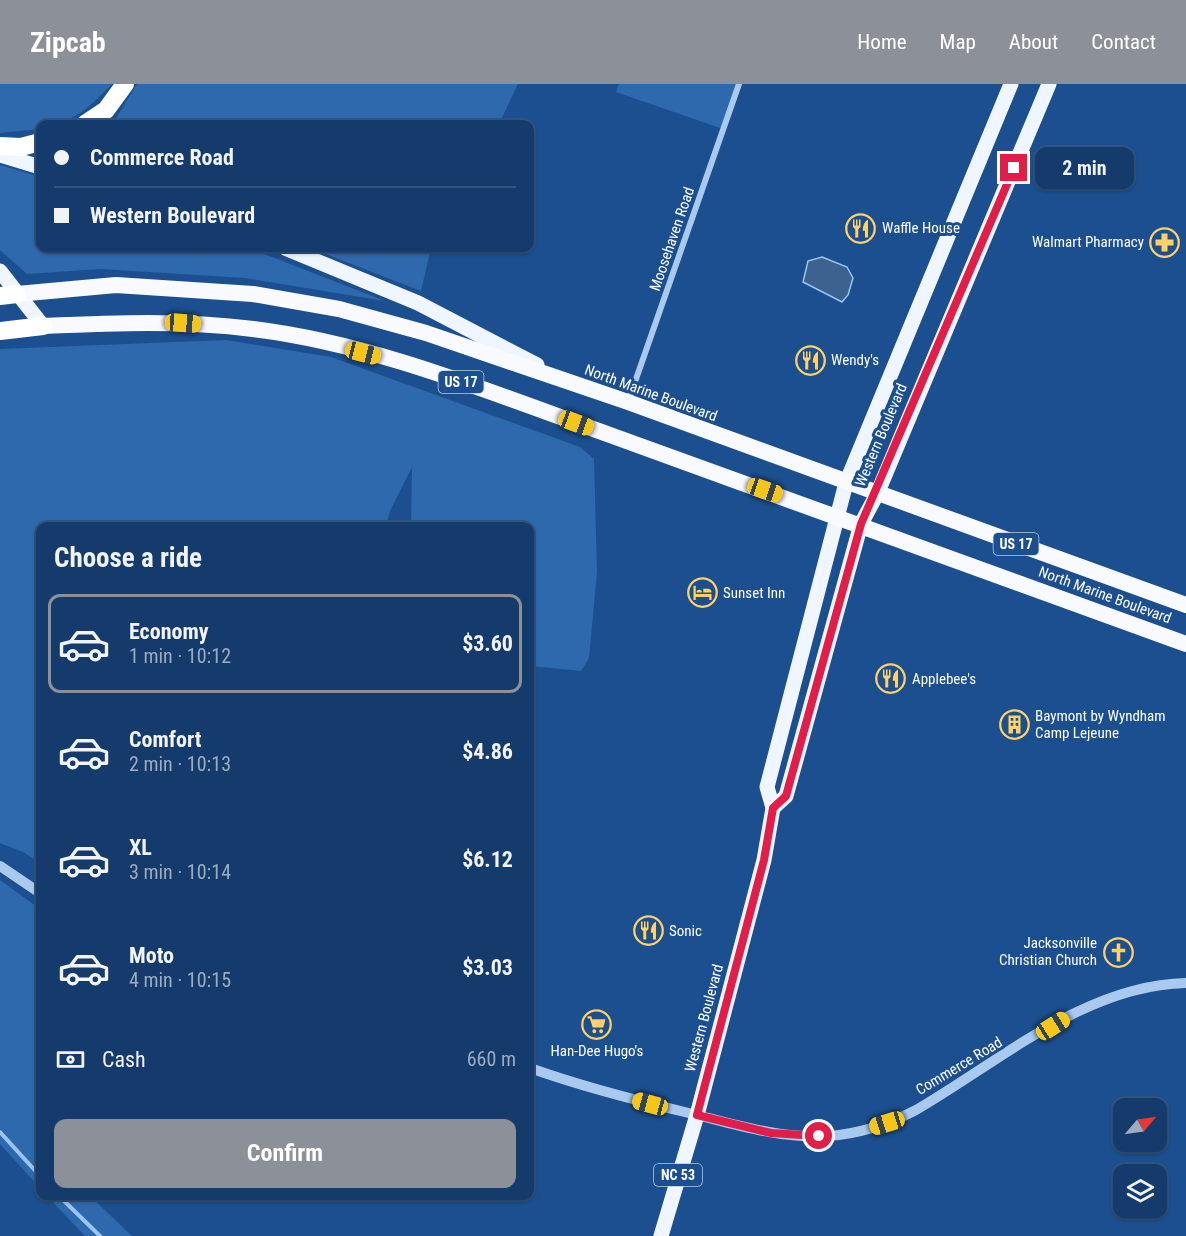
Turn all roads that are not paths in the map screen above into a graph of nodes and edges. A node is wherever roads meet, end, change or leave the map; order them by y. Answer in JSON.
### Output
{"nodes":[{"id":1,"x":125,"y":84,"type":"edge"},
{"id":2,"x":739,"y":84,"type":"edge"},
{"id":3,"x":1011,"y":84,"type":"edge"},
{"id":4,"x":1049,"y":84,"type":"edge"},
{"id":5,"x":91,"y":120,"type":"edge"},
{"id":6,"x":36,"y":143,"type":"edge"},
{"id":7,"x":0,"y":146,"type":"edge"},
{"id":8,"x":0,"y":155,"type":"edge"},
{"id":9,"x":36,"y":166,"type":"edge"},
{"id":10,"x":295,"y":252,"type":"edge"},
{"id":11,"x":0,"y":271,"type":"edge"},
{"id":12,"x":8,"y":295,"type":"edge"},
{"id":13,"x":43,"y":326,"type":"junction"},
{"id":14,"x":0,"y":331,"type":"edge"},
{"id":15,"x":571,"y":383,"type":"junction"},
{"id":16,"x":628,"y":402,"type":"junction"},
{"id":17,"x":846,"y":483,"type":"junction"},
{"id":18,"x":877,"y":494,"type":"junction"},
{"id":19,"x":837,"y":515,"type":"junction"},
{"id":20,"x":861,"y":524,"type":"junction"},
{"id":21,"x":1186,"y":605,"type":"edge"},
{"id":22,"x":1186,"y":644,"type":"edge"},
{"id":23,"x":773,"y":808,"type":"junction"},
{"id":24,"x":0,"y":866,"type":"edge"},
{"id":25,"x":36,"y":890,"type":"edge"},
{"id":26,"x":1186,"y":982,"type":"edge"},
{"id":27,"x":534,"y":1069,"type":"edge"},
{"id":28,"x":697,"y":1115,"type":"junction"},
{"id":29,"x":661,"y":1236,"type":"edge"}],
"edges":[{"from":1,"to":5,"type":"highway"},
{"from":2,"to":16,"type":"street","name":"Moosehaven Road"},
{"from":3,"to":17,"type":"main road","name":"Western Boulevard","number":"NC 53"},
{"from":4,"to":18,"type":"main road","name":"Western Boulevard","number":"NC 53"},
{"from":6,"to":7,"type":"highway"},
{"from":8,"to":9,"type":"main road"},
{"from":10,"to":15,"type":"main road","name":"North Marine Boulevard"},
{"from":11,"to":12,"type":"main road"},
{"from":12,"to":13,"type":"main road"},
{"from":12,"to":15,"type":"highway","number":"US 17"},
{"from":13,"to":14,"type":"highway","number":"US 17"},
{"from":13,"to":19,"type":"highway","name":"North Marine Boulevard","number":"US 17"},
{"from":15,"to":16,"type":"highway","name":"North Marine Boulevard","number":"US 17"},
{"from":16,"to":17,"type":"highway","name":"North Marine Boulevard","number":"US 17"},
{"from":17,"to":18,"type":"highway","name":"North Marine Boulevard","number":"US 17"},
{"from":17,"to":19,"type":"main road","name":"Western Boulevard","number":"NC 53"},
{"from":18,"to":20,"type":"main road","name":"Western Boulevard","number":"NC 53"},
{"from":18,"to":21,"type":"highway","name":"North Marine Boulevard","number":"US 17"},
{"from":19,"to":20,"type":"highway","name":"North Marine Boulevard","number":"US 17"},
{"from":19,"to":23,"type":"main road","name":"Western Boulevard","number":"NC 53"},
{"from":20,"to":22,"type":"highway","name":"North Marine Boulevard","number":"US 17"},
{"from":20,"to":23,"type":"main road","name":"Western Boulevard","number":"NC 53"},
{"from":23,"to":28,"type":"main road","name":"Western Boulevard","number":"NC 53"},
{"from":24,"to":25,"type":"street"},
{"from":26,"to":28,"type":"street","name":"Commerce Road"},
{"from":27,"to":28,"type":"street","name":"Commerce Road"},
{"from":28,"to":29,"type":"main road","name":"Western Boulevard","number":"NC 53"}]}
